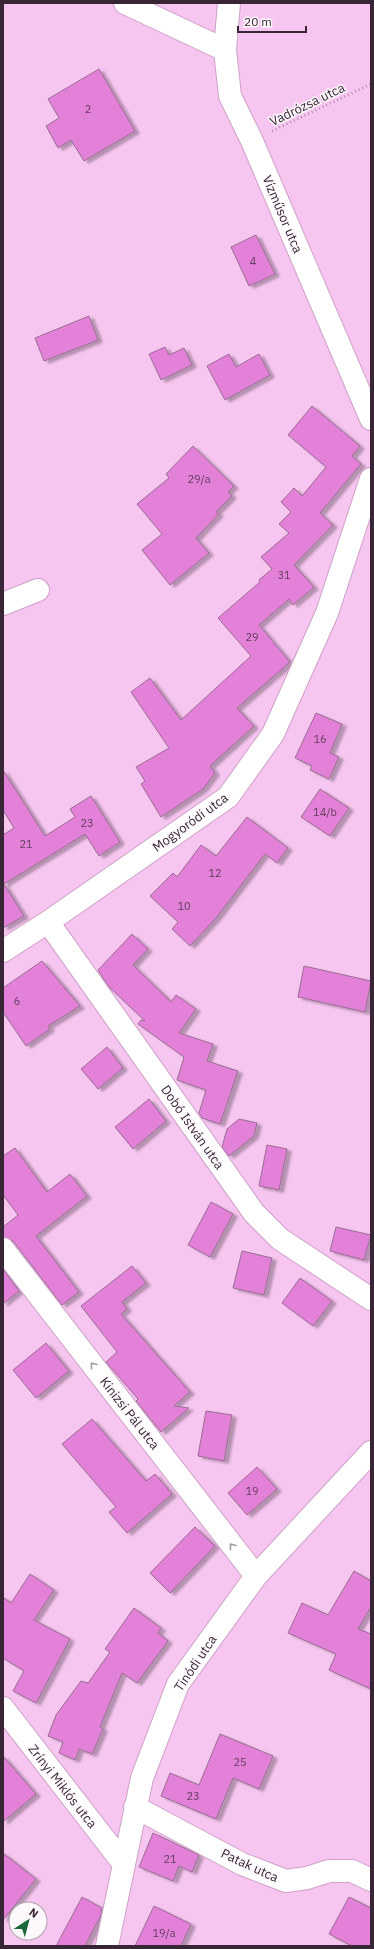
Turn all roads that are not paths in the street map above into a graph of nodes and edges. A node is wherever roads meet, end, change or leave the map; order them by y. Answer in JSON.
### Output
{"nodes":[{"id":1,"x":125,"y":3,"type":"edge"},
{"id":2,"x":229,"y":3,"type":"edge"},
{"id":3,"x":225,"y":50,"type":"junction"},
{"id":4,"x":371,"y":419,"type":"edge"},
{"id":5,"x":371,"y":479,"type":"edge"},
{"id":6,"x":38,"y":590,"type":"dead end"},
{"id":7,"x":3,"y":604,"type":"edge"},
{"id":8,"x":48,"y":922,"type":"junction"},
{"id":9,"x":3,"y":951,"type":"edge"},
{"id":10,"x":3,"y":1249,"type":"edge"},
{"id":11,"x":371,"y":1299,"type":"edge"},
{"id":12,"x":371,"y":1452,"type":"edge"},
{"id":13,"x":256,"y":1576,"type":"junction"},
{"id":14,"x":3,"y":1708,"type":"edge"},
{"id":15,"x":135,"y":1807,"type":"junction"},
{"id":16,"x":123,"y":1863,"type":"junction"},
{"id":17,"x":371,"y":1880,"type":"edge"},
{"id":18,"x":107,"y":1946,"type":"edge"}],
"edges":[{"from":1,"to":3,"type":"street"},
{"from":2,"to":3,"type":"street","name":"Vízműsor utca"},
{"from":3,"to":4,"type":"street","name":"Vízműsor utca"},
{"from":5,"to":8,"type":"street","name":"Mogyoródi utca"},
{"from":6,"to":7,"type":"street"},
{"from":8,"to":9,"type":"street","name":"Mogyoródi utca"},
{"from":8,"to":11,"type":"street","name":"Dobó István utca"},
{"from":13,"to":10,"type":"street","name":"Kinizsi Pál utca","one_way":true},
{"from":12,"to":13,"type":"street","name":"Tinódi utca"},
{"from":13,"to":15,"type":"street","name":"Tinódi utca"},
{"from":14,"to":16,"type":"street","name":"Zrínyi Miklós utca"},
{"from":15,"to":16,"type":"street","name":"Tinódi utca"},
{"from":15,"to":17,"type":"street","name":"Patak utca"},
{"from":16,"to":18,"type":"street","name":"Tinódi utca"}]}
